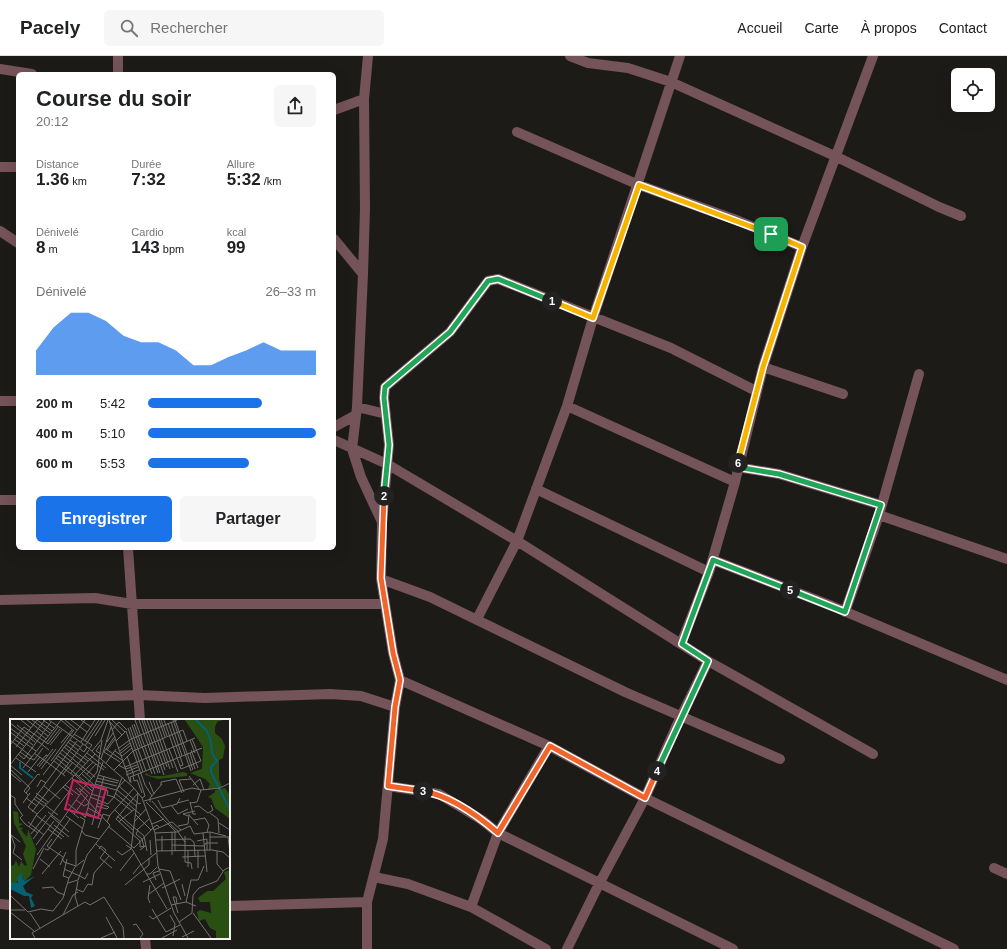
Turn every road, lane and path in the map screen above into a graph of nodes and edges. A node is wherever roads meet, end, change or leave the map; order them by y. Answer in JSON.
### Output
{"nodes":[{"id":1,"x":118,"y":56,"type":"edge"},
{"id":2,"x":368,"y":56,"type":"edge"},
{"id":3,"x":570,"y":56,"type":"edge"},
{"id":4,"x":680,"y":56,"type":"edge"},
{"id":5,"x":873,"y":56,"type":"edge"},
{"id":6,"x":0,"y":69,"type":"edge"},
{"id":7,"x":19,"y":72,"type":"edge"},
{"id":8,"x":118,"y":72,"type":"edge"},
{"id":9,"x":671,"y":82,"type":"junction"},
{"id":10,"x":364,"y":99,"type":"junction"},
{"id":11,"x":336,"y":109,"type":"edge"},
{"id":12,"x":517,"y":132,"type":"dead end"},
{"id":13,"x":837,"y":157,"type":"junction"},
{"id":14,"x":0,"y":167,"type":"edge"},
{"id":15,"x":16,"y":167,"type":"edge"},
{"id":16,"x":639,"y":185,"type":"junction"},
{"id":17,"x":960,"y":216,"type":"dead end"},
{"id":18,"x":0,"y":231,"type":"edge"},
{"id":19,"x":336,"y":241,"type":"edge"},
{"id":20,"x":16,"y":242,"type":"edge"},
{"id":21,"x":802,"y":247,"type":"junction"},
{"id":22,"x":363,"y":274,"type":"junction"},
{"id":23,"x":593,"y":318,"type":"junction"},
{"id":24,"x":763,"y":367,"type":"junction"},
{"id":25,"x":918,"y":374,"type":"dead end"},
{"id":26,"x":756,"y":392,"type":"junction"},
{"id":27,"x":843,"y":394,"type":"dead end"},
{"id":28,"x":0,"y":401,"type":"edge"},
{"id":29,"x":16,"y":401,"type":"edge"},
{"id":30,"x":567,"y":406,"type":"junction"},
{"id":31,"x":357,"y":411,"type":"junction"},
{"id":32,"x":386,"y":414,"type":"junction"},
{"id":33,"x":336,"y":426,"type":"edge"},
{"id":34,"x":336,"y":441,"type":"edge"},
{"id":35,"x":352,"y":449,"type":"junction"},
{"id":36,"x":387,"y":464,"type":"junction"},
{"id":37,"x":737,"y":467,"type":"junction"},
{"id":38,"x":735,"y":482,"type":"junction"},
{"id":39,"x":536,"y":489,"type":"junction"},
{"id":40,"x":0,"y":500,"type":"edge"},
{"id":41,"x":16,"y":500,"type":"edge"},
{"id":42,"x":881,"y":505,"type":"junction"},
{"id":43,"x":879,"y":515,"type":"junction"},
{"id":44,"x":382,"y":522,"type":"junction"},
{"id":45,"x":517,"y":541,"type":"junction"},
{"id":46,"x":128,"y":550,"type":"edge"},
{"id":47,"x":713,"y":560,"type":"junction"},
{"id":48,"x":1007,"y":560,"type":"edge"},
{"id":49,"x":709,"y":572,"type":"junction"},
{"id":50,"x":381,"y":578,"type":"junction"},
{"id":51,"x":0,"y":600,"type":"edge"},
{"id":52,"x":132,"y":604,"type":"junction"},
{"id":53,"x":385,"y":604,"type":"junction"},
{"id":54,"x":845,"y":612,"type":"junction"},
{"id":55,"x":477,"y":619,"type":"junction"},
{"id":56,"x":682,"y":644,"type":"junction"},
{"id":57,"x":708,"y":661,"type":"junction"},
{"id":58,"x":400,"y":680,"type":"junction"},
{"id":59,"x":1007,"y":680,"type":"edge"},
{"id":60,"x":139,"y":695,"type":"junction"},
{"id":61,"x":0,"y":700,"type":"edge"},
{"id":62,"x":395,"y":707,"type":"junction"},
{"id":63,"x":681,"y":717,"type":"junction"},
{"id":64,"x":140,"y":719,"type":"edge"},
{"id":65,"x":550,"y":746,"type":"junction"},
{"id":66,"x":873,"y":754,"type":"dead end"},
{"id":67,"x":780,"y":759,"type":"dead end"},
{"id":68,"x":388,"y":786,"type":"junction"},
{"id":69,"x":645,"y":798,"type":"junction"},
{"id":70,"x":498,"y":833,"type":"junction"},
{"id":71,"x":994,"y":868,"type":"dead end"},
{"id":72,"x":1007,"y":874,"type":"edge"},
{"id":73,"x":374,"y":877,"type":"junction"},
{"id":74,"x":599,"y":884,"type":"junction"},
{"id":75,"x":367,"y":902,"type":"junction"},
{"id":76,"x":0,"y":904,"type":"edge"},
{"id":77,"x":10,"y":905,"type":"edge"},
{"id":78,"x":230,"y":906,"type":"edge"},
{"id":79,"x":471,"y":906,"type":"junction"},
{"id":80,"x":145,"y":939,"type":"edge"},
{"id":81,"x":146,"y":949,"type":"edge"},
{"id":82,"x":367,"y":949,"type":"edge"},
{"id":83,"x":546,"y":949,"type":"edge"},
{"id":84,"x":567,"y":949,"type":"edge"},
{"id":85,"x":733,"y":949,"type":"edge"},
{"id":86,"x":954,"y":949,"type":"edge"}],
"edges":[{"from":1,"to":8,"type":"street"},
{"from":2,"to":10,"type":"street"},
{"from":3,"to":9,"type":"street"},
{"from":4,"to":9,"type":"street"},
{"from":5,"to":13,"type":"street"},
{"from":6,"to":7,"type":"street"},
{"from":9,"to":13,"type":"street"},
{"from":9,"to":16,"type":"street"},
{"from":10,"to":11,"type":"street"},
{"from":10,"to":22,"type":"street"},
{"from":12,"to":16,"type":"street"},
{"from":13,"to":17,"type":"street"},
{"from":13,"to":21,"type":"street"},
{"from":14,"to":15,"type":"street"},
{"from":16,"to":21,"type":"street"},
{"from":16,"to":23,"type":"street"},
{"from":18,"to":20,"type":"street"},
{"from":19,"to":22,"type":"street"},
{"from":21,"to":24,"type":"street"},
{"from":22,"to":31,"type":"street"},
{"from":23,"to":26,"type":"street"},
{"from":23,"to":30,"type":"street"},
{"from":23,"to":32,"type":"street"},
{"from":24,"to":26,"type":"street"},
{"from":24,"to":27,"type":"street"},
{"from":25,"to":42,"type":"street"},
{"from":26,"to":37,"type":"street"},
{"from":28,"to":29,"type":"street"},
{"from":30,"to":38,"type":"street"},
{"from":30,"to":39,"type":"street"},
{"from":31,"to":32,"type":"street"},
{"from":31,"to":33,"type":"street"},
{"from":31,"to":35,"type":"street"},
{"from":32,"to":36,"type":"street"},
{"from":34,"to":35,"type":"street"},
{"from":35,"to":36,"type":"street"},
{"from":35,"to":44,"type":"street"},
{"from":36,"to":44,"type":"street"},
{"from":36,"to":45,"type":"street"},
{"from":37,"to":38,"type":"street"},
{"from":37,"to":42,"type":"street"},
{"from":38,"to":47,"type":"street"},
{"from":39,"to":45,"type":"street"},
{"from":39,"to":49,"type":"street"},
{"from":40,"to":41,"type":"street"},
{"from":42,"to":43,"type":"street"},
{"from":43,"to":48,"type":"street"},
{"from":43,"to":54,"type":"street"},
{"from":44,"to":50,"type":"street"},
{"from":45,"to":55,"type":"street"},
{"from":45,"to":56,"type":"street"},
{"from":46,"to":52,"type":"street"},
{"from":47,"to":49,"type":"street"},
{"from":47,"to":54,"type":"street"},
{"from":49,"to":56,"type":"street"},
{"from":50,"to":53,"type":"street"},
{"from":50,"to":55,"type":"street"},
{"from":51,"to":52,"type":"street"},
{"from":52,"to":53,"type":"street"},
{"from":52,"to":60,"type":"street"},
{"from":53,"to":58,"type":"street"},
{"from":54,"to":59,"type":"street"},
{"from":55,"to":63,"type":"street"},
{"from":56,"to":57,"type":"street"},
{"from":57,"to":63,"type":"street"},
{"from":57,"to":66,"type":"street"},
{"from":58,"to":62,"type":"street"},
{"from":58,"to":65,"type":"street"},
{"from":60,"to":61,"type":"street"},
{"from":60,"to":62,"type":"street"},
{"from":60,"to":64,"type":"street"},
{"from":62,"to":68,"type":"street"},
{"from":63,"to":67,"type":"street"},
{"from":63,"to":69,"type":"street"},
{"from":65,"to":69,"type":"street"},
{"from":65,"to":70,"type":"street"},
{"from":68,"to":70,"type":"street"},
{"from":68,"to":73,"type":"street"},
{"from":69,"to":74,"type":"street"},
{"from":69,"to":86,"type":"street"},
{"from":70,"to":74,"type":"street"},
{"from":70,"to":79,"type":"street"},
{"from":71,"to":72,"type":"street"},
{"from":73,"to":75,"type":"street"},
{"from":73,"to":79,"type":"street"},
{"from":74,"to":84,"type":"street"},
{"from":74,"to":85,"type":"street"},
{"from":75,"to":78,"type":"street"},
{"from":75,"to":82,"type":"street"},
{"from":76,"to":77,"type":"street"},
{"from":79,"to":83,"type":"street"},
{"from":80,"to":81,"type":"street"}]}
